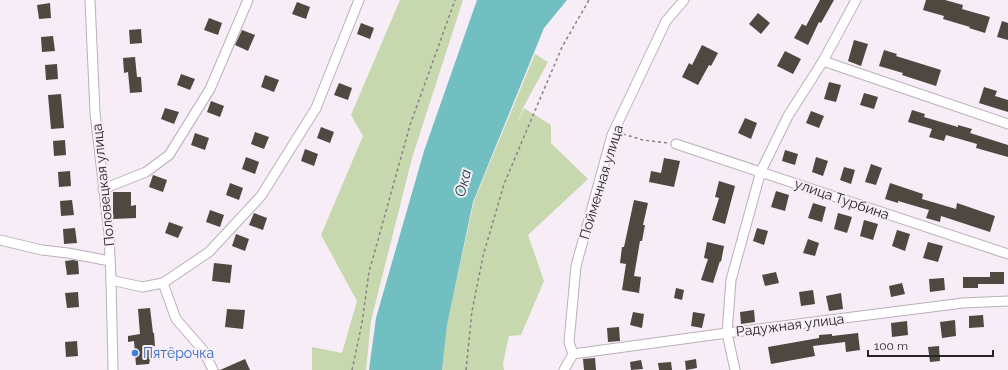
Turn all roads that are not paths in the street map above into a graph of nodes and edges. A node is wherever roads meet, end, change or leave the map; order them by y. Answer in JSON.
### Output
{"nodes":[{"id":1,"x":90,"y":0,"type":"edge"},
{"id":2,"x":248,"y":0,"type":"edge"},
{"id":3,"x":359,"y":0,"type":"edge"},
{"id":4,"x":684,"y":0,"type":"edge"},
{"id":5,"x":856,"y":0,"type":"edge"},
{"id":6,"x":823,"y":62,"type":"junction"},
{"id":7,"x":1008,"y":124,"type":"edge"},
{"id":8,"x":676,"y":144,"type":"road end"},
{"id":9,"x":761,"y":172,"type":"junction"},
{"id":10,"x":104,"y":189,"type":"junction"},
{"id":11,"x":0,"y":240,"type":"edge"},
{"id":12,"x":1008,"y":254,"type":"edge"},
{"id":13,"x":110,"y":261,"type":"junction"},
{"id":14,"x":111,"y":280,"type":"junction"},
{"id":15,"x":163,"y":283,"type":"junction"},
{"id":16,"x":1008,"y":301,"type":"edge"},
{"id":17,"x":727,"y":333,"type":"junction"},
{"id":18,"x":573,"y":354,"type":"junction"},
{"id":19,"x":113,"y":370,"type":"edge"},
{"id":20,"x":213,"y":370,"type":"edge"},
{"id":21,"x":564,"y":370,"type":"edge"},
{"id":22,"x":735,"y":370,"type":"edge"}],
"edges":[{"from":1,"to":10,"type":"street","name":"Половецкая улица"},
{"from":2,"to":10,"type":"street"},
{"from":3,"to":15,"type":"street"},
{"from":4,"to":18,"type":"street","name":"Пойменная улица"},
{"from":5,"to":6,"type":"street"},
{"from":6,"to":7,"type":"street"},
{"from":6,"to":9,"type":"street"},
{"from":8,"to":9,"type":"street","name":"улица Турбина"},
{"from":9,"to":12,"type":"street","name":"улица Турбина"},
{"from":9,"to":17,"type":"street"},
{"from":10,"to":13,"type":"street","name":"Половецкая улица"},
{"from":11,"to":13,"type":"street"},
{"from":13,"to":14,"type":"street","name":"Половецкая улица"},
{"from":14,"to":15,"type":"street"},
{"from":14,"to":19,"type":"street","name":"Половецкая улица"},
{"from":15,"to":20,"type":"street"},
{"from":16,"to":17,"type":"street","name":"Радужная улица"},
{"from":17,"to":18,"type":"street","name":"Радужная улица"},
{"from":17,"to":22,"type":"street"},
{"from":18,"to":21,"type":"street"}]}
